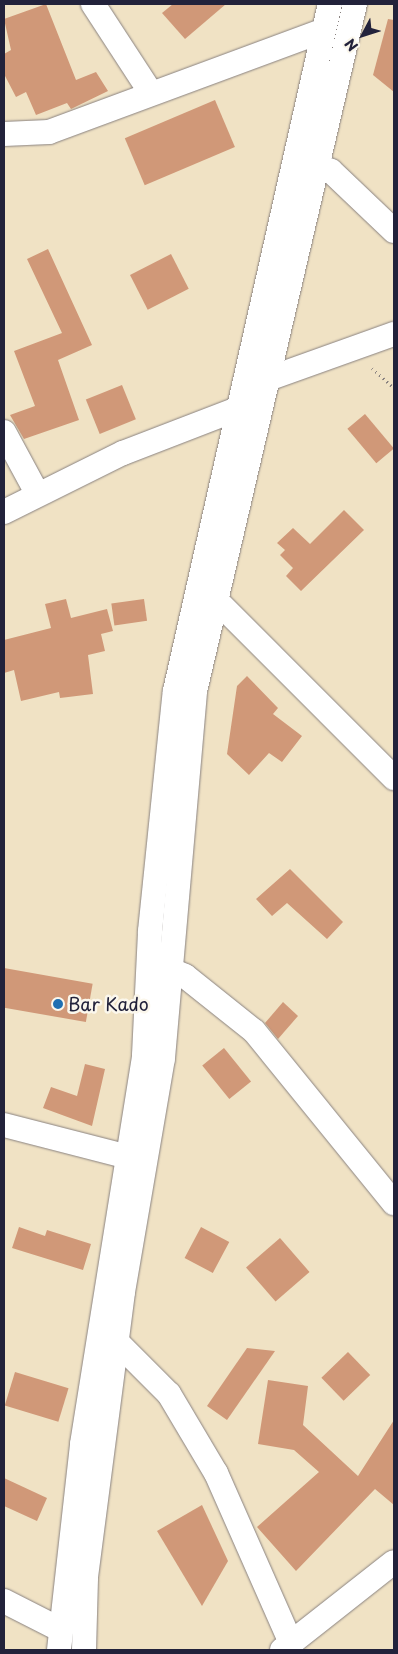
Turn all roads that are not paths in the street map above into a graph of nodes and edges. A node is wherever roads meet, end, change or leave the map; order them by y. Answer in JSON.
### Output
{"nodes":[{"id":1,"x":93,"y":4,"type":"edge"},
{"id":2,"x":330,"y":4,"type":"edge"},
{"id":3,"x":355,"y":4,"type":"edge"},
{"id":4,"x":322,"y":31,"type":"junction"},
{"id":5,"x":151,"y":94,"type":"junction"},
{"id":6,"x":4,"y":134,"type":"edge"},
{"id":7,"x":316,"y":165,"type":"junction"},
{"id":8,"x":394,"y":231,"type":"edge"},
{"id":9,"x":394,"y":334,"type":"edge"},
{"id":10,"x":268,"y":379,"type":"junction"},
{"id":11,"x":236,"y":409,"type":"junction"},
{"id":12,"x":4,"y":432,"type":"edge"},
{"id":13,"x":37,"y":493,"type":"junction"},
{"id":14,"x":4,"y":512,"type":"edge"},
{"id":15,"x":216,"y":600,"type":"junction"},
{"id":16,"x":394,"y":778,"type":"edge"},
{"id":17,"x":170,"y":970,"type":"junction"},
{"id":18,"x":4,"y":1124,"type":"edge"},
{"id":19,"x":125,"y":1156,"type":"junction"},
{"id":20,"x":394,"y":1203,"type":"edge"},
{"id":21,"x":118,"y":1343,"type":"junction"},
{"id":22,"x":394,"y":1562,"type":"edge"},
{"id":23,"x":4,"y":1601,"type":"edge"},
{"id":24,"x":60,"y":1640,"type":"edge"},
{"id":25,"x":286,"y":1646,"type":"edge"},
{"id":26,"x":84,"y":1650,"type":"edge"}],
"edges":[{"from":1,"to":5,"type":"street"},
{"from":2,"to":4,"type":"street"},
{"from":3,"to":7,"type":"street"},
{"from":4,"to":5,"type":"street"},
{"from":4,"to":11,"type":"street"},
{"from":5,"to":6,"type":"street"},
{"from":7,"to":8,"type":"street"},
{"from":7,"to":10,"type":"street"},
{"from":9,"to":10,"type":"street"},
{"from":10,"to":15,"type":"street"},
{"from":11,"to":13,"type":"street"},
{"from":11,"to":19,"type":"street"},
{"from":12,"to":13,"type":"street"},
{"from":13,"to":14,"type":"street"},
{"from":15,"to":16,"type":"street"},
{"from":15,"to":17,"type":"street"},
{"from":17,"to":20,"type":"street"},
{"from":17,"to":21,"type":"street"},
{"from":18,"to":19,"type":"street"},
{"from":19,"to":24,"type":"street"},
{"from":21,"to":25,"type":"street"},
{"from":21,"to":26,"type":"street"},
{"from":22,"to":25,"type":"street"},
{"from":23,"to":24,"type":"street"}]}
